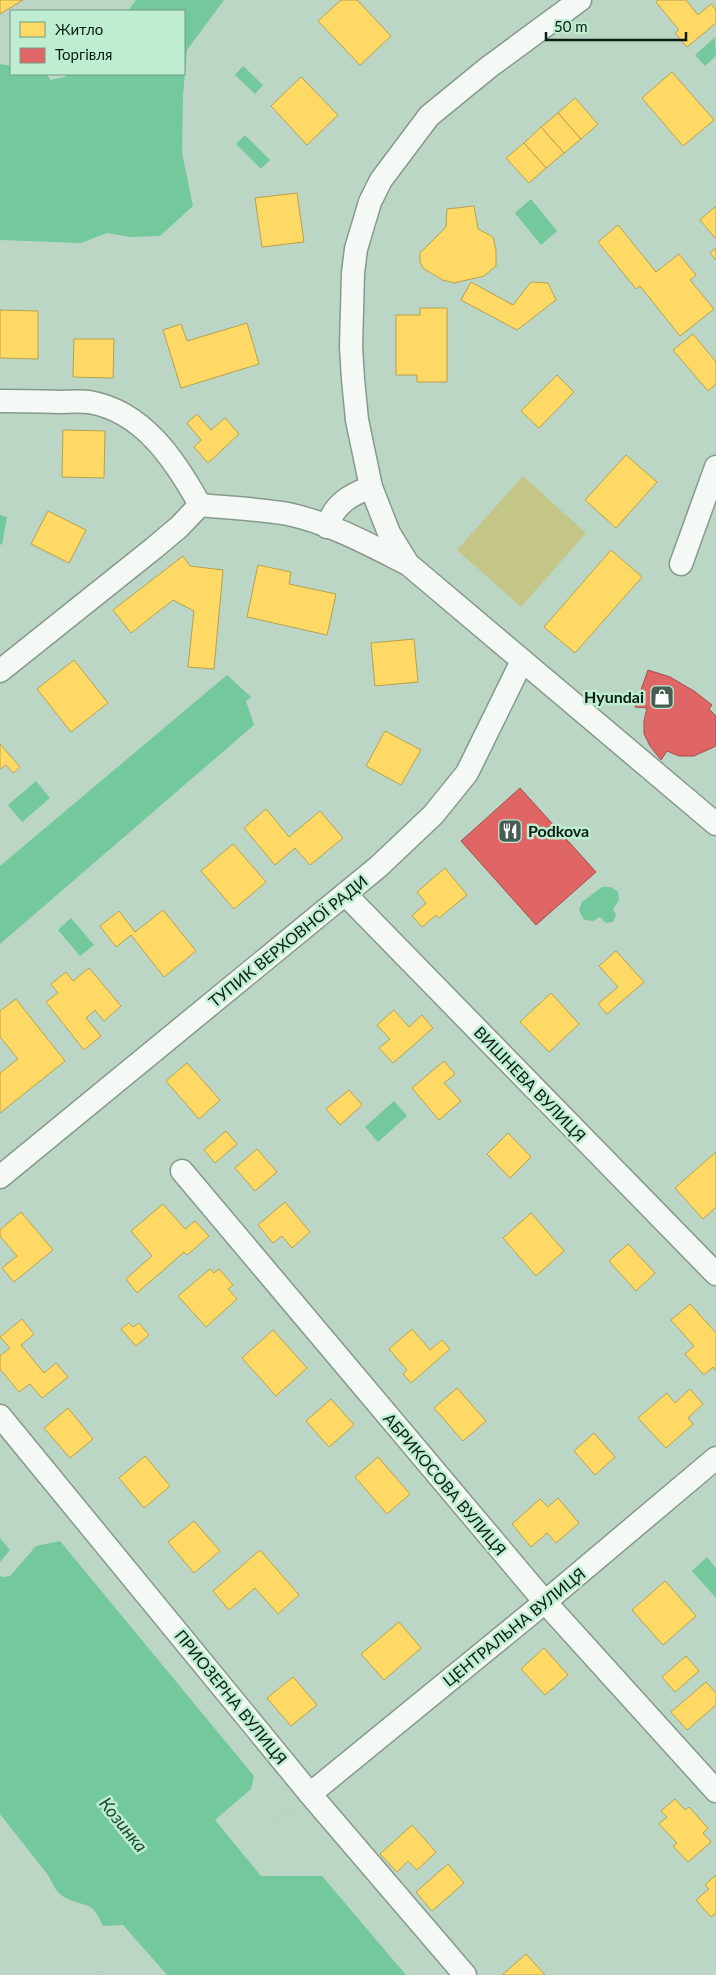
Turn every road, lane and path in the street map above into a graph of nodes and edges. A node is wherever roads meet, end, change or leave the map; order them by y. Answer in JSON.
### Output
{"nodes":[{"id":1,"x":580,"y":0,"type":"edge"},
{"id":2,"x":0,"y":401,"type":"edge"},
{"id":3,"x":716,"y":467,"type":"edge"},
{"id":4,"x":371,"y":487,"type":"junction"},
{"id":5,"x":200,"y":505,"type":"junction"},
{"id":6,"x":327,"y":527,"type":"junction"},
{"id":7,"x":408,"y":564,"type":"junction"},
{"id":8,"x":681,"y":564,"type":"dead end"},
{"id":9,"x":522,"y":661,"type":"junction"},
{"id":10,"x":0,"y":671,"type":"edge"},
{"id":11,"x":716,"y":824,"type":"edge"},
{"id":12,"x":345,"y":894,"type":"junction"},
{"id":13,"x":182,"y":1171,"type":"dead end"},
{"id":14,"x":0,"y":1177,"type":"edge"},
{"id":15,"x":716,"y":1274,"type":"edge"},
{"id":16,"x":0,"y":1416,"type":"edge"},
{"id":17,"x":716,"y":1458,"type":"edge"},
{"id":18,"x":545,"y":1602,"type":"junction"},
{"id":19,"x":716,"y":1791,"type":"edge"},
{"id":20,"x":310,"y":1794,"type":"junction"},
{"id":21,"x":465,"y":1975,"type":"edge"}],
"edges":[{"from":1,"to":4,"type":"street"},
{"from":2,"to":5,"type":"street"},
{"from":3,"to":8,"type":"street"},
{"from":4,"to":6,"type":"street"},
{"from":4,"to":7,"type":"street"},
{"from":5,"to":6,"type":"street"},
{"from":5,"to":10,"type":"street"},
{"from":6,"to":7,"type":"street"},
{"from":7,"to":9,"type":"street"},
{"from":9,"to":11,"type":"street"},
{"from":9,"to":12,"type":"street","name":"ТУПИК ВЕРХОВНОЇ РАДИ"},
{"from":12,"to":14,"type":"street","name":"ТУПИК ВЕРХОВНОЇ РАДИ"},
{"from":12,"to":15,"type":"street","name":"ВИШНЕВА ВУЛИЦЯ"},
{"from":13,"to":18,"type":"street","name":"АБРИКОСОВА ВУЛИЦЯ"},
{"from":16,"to":20,"type":"street","name":"ПРИОЗЕРНА ВУЛИЦЯ"},
{"from":17,"to":18,"type":"street","name":"ЦЕНТРАЛЬНА ВУЛИЦЯ"},
{"from":18,"to":19,"type":"street","name":"АБРИКОСОВА ВУЛИЦЯ"},
{"from":18,"to":20,"type":"street","name":"ЦЕНТРАЛЬНА ВУЛИЦЯ"},
{"from":20,"to":21,"type":"street","name":"ПРИОЗЕРНА ВУЛИЦЯ"}]}
